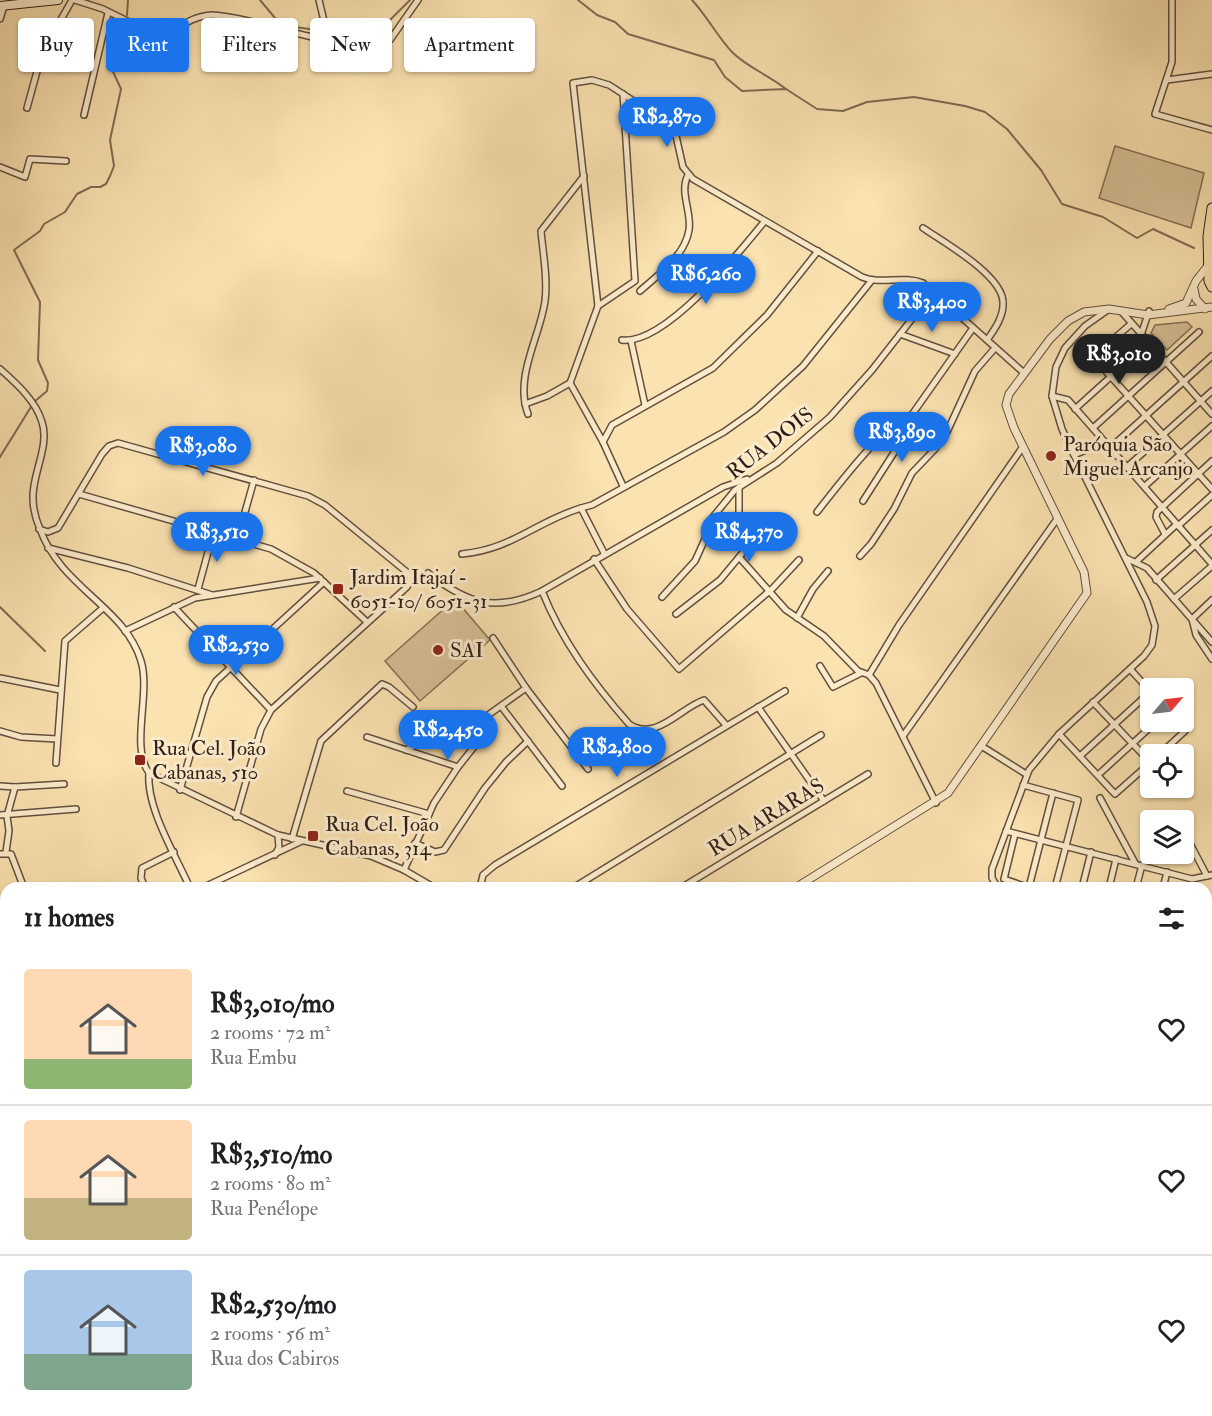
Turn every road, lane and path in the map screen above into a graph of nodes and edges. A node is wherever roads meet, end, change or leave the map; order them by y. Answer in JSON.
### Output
{"nodes":[{"id":1,"x":58,"y":0,"type":"edge"},
{"id":2,"x":74,"y":0,"type":"edge"},
{"id":3,"x":319,"y":0,"type":"edge"},
{"id":4,"x":418,"y":0,"type":"edge"},
{"id":5,"x":1172,"y":0,"type":"edge"},
{"id":6,"x":2,"y":6,"type":"edge"},
{"id":7,"x":108,"y":13,"type":"junction"},
{"id":8,"x":323,"y":18,"type":"edge"},
{"id":9,"x":0,"y":19,"type":"edge"},
{"id":10,"x":310,"y":35,"type":"edge"},
{"id":11,"x":392,"y":37,"type":"edge"},
{"id":12,"x":1212,"y":74,"type":"edge"},
{"id":13,"x":1167,"y":80,"type":"junction"},
{"id":14,"x":623,"y":94,"type":"junction"},
{"id":15,"x":27,"y":108,"type":"dead end"},
{"id":16,"x":84,"y":115,"type":"dead end"},
{"id":17,"x":1212,"y":130,"type":"edge"},
{"id":18,"x":66,"y":161,"type":"dead end"},
{"id":19,"x":0,"y":167,"type":"edge"},
{"id":20,"x":688,"y":175,"type":"junction"},
{"id":21,"x":584,"y":176,"type":"junction"},
{"id":22,"x":1212,"y":208,"type":"edge"},
{"id":23,"x":764,"y":222,"type":"junction"},
{"id":24,"x":923,"y":228,"type":"dead end"},
{"id":25,"x":818,"y":251,"type":"junction"},
{"id":26,"x":1210,"y":266,"type":"edge"},
{"id":27,"x":873,"y":280,"type":"junction"},
{"id":28,"x":1193,"y":287,"type":"junction"},
{"id":29,"x":1212,"y":287,"type":"edge"},
{"id":30,"x":640,"y":291,"type":"dead end"},
{"id":31,"x":933,"y":292,"type":"junction"},
{"id":32,"x":598,"y":306,"type":"junction"},
{"id":33,"x":1208,"y":308,"type":"edge"},
{"id":34,"x":1109,"y":309,"type":"junction"},
{"id":35,"x":1120,"y":311,"type":"junction"},
{"id":36,"x":1148,"y":313,"type":"junction"},
{"id":37,"x":1131,"y":324,"type":"junction"},
{"id":38,"x":973,"y":328,"type":"junction"},
{"id":39,"x":1199,"y":332,"type":"dead end"},
{"id":40,"x":900,"y":334,"type":"junction"},
{"id":41,"x":1141,"y":335,"type":"junction"},
{"id":42,"x":621,"y":340,"type":"dead end"},
{"id":43,"x":987,"y":340,"type":"junction"},
{"id":44,"x":631,"y":341,"type":"junction"},
{"id":45,"x":1148,"y":343,"type":"junction"},
{"id":46,"x":995,"y":348,"type":"junction"},
{"id":47,"x":955,"y":354,"type":"junction"},
{"id":48,"x":1212,"y":356,"type":"edge"},
{"id":49,"x":1165,"y":363,"type":"junction"},
{"id":50,"x":0,"y":369,"type":"edge"},
{"id":51,"x":1024,"y":373,"type":"junction"},
{"id":52,"x":1111,"y":377,"type":"junction"},
{"id":53,"x":1183,"y":382,"type":"junction"},
{"id":54,"x":570,"y":383,"type":"junction"},
{"id":55,"x":1212,"y":390,"type":"edge"},
{"id":56,"x":1052,"y":396,"type":"junction"},
{"id":57,"x":1128,"y":396,"type":"junction"},
{"id":58,"x":1200,"y":401,"type":"junction"},
{"id":59,"x":525,"y":404,"type":"junction"},
{"id":60,"x":645,"y":405,"type":"junction"},
{"id":61,"x":1075,"y":409,"type":"junction"},
{"id":62,"x":528,"y":414,"type":"dead end"},
{"id":63,"x":1212,"y":414,"type":"edge"},
{"id":64,"x":911,"y":416,"type":"junction"},
{"id":65,"x":1146,"y":416,"type":"junction"},
{"id":66,"x":1212,"y":426,"type":"edge"},
{"id":67,"x":1092,"y":428,"type":"junction"},
{"id":68,"x":1163,"y":435,"type":"junction"},
{"id":69,"x":603,"y":442,"type":"junction"},
{"id":70,"x":1104,"y":442,"type":"junction"},
{"id":71,"x":1022,"y":448,"type":"junction"},
{"id":72,"x":1110,"y":448,"type":"junction"},
{"id":73,"x":1180,"y":454,"type":"junction"},
{"id":74,"x":1074,"y":455,"type":"junction"},
{"id":75,"x":1212,"y":461,"type":"edge"},
{"id":76,"x":1127,"y":467,"type":"junction"},
{"id":77,"x":1198,"y":474,"type":"junction"},
{"id":78,"x":748,"y":479,"type":"junction"},
{"id":79,"x":254,"y":480,"type":"junction"},
{"id":80,"x":623,"y":486,"type":"junction"},
{"id":81,"x":1145,"y":486,"type":"junction"},
{"id":82,"x":739,"y":487,"type":"junction"},
{"id":83,"x":1212,"y":489,"type":"edge"},
{"id":84,"x":79,"y":494,"type":"junction"},
{"id":85,"x":1212,"y":495,"type":"edge"},
{"id":86,"x":863,"y":501,"type":"dead end"},
{"id":87,"x":1162,"y":506,"type":"junction"},
{"id":88,"x":581,"y":508,"type":"junction"},
{"id":89,"x":817,"y":512,"type":"dead end"},
{"id":90,"x":1057,"y":519,"type":"junction"},
{"id":91,"x":1178,"y":525,"type":"junction"},
{"id":92,"x":39,"y":529,"type":"junction"},
{"id":93,"x":1212,"y":530,"type":"edge"},
{"id":94,"x":214,"y":531,"type":"junction"},
{"id":95,"x":1165,"y":534,"type":"junction"},
{"id":96,"x":238,"y":537,"type":"junction"},
{"id":97,"x":1195,"y":546,"type":"junction"},
{"id":98,"x":48,"y":548,"type":"junction"},
{"id":99,"x":604,"y":553,"type":"junction"},
{"id":100,"x":462,"y":554,"type":"dead end"},
{"id":101,"x":860,"y":556,"type":"dead end"},
{"id":102,"x":740,"y":557,"type":"junction"},
{"id":103,"x":1126,"y":558,"type":"junction"},
{"id":104,"x":594,"y":559,"type":"junction"},
{"id":105,"x":799,"y":560,"type":"dead end"},
{"id":106,"x":1137,"y":561,"type":"junction"},
{"id":107,"x":1212,"y":565,"type":"edge"},
{"id":108,"x":828,"y":571,"type":"dead end"},
{"id":109,"x":428,"y":573,"type":"dead end"},
{"id":110,"x":322,"y":580,"type":"junction"},
{"id":111,"x":1156,"y":580,"type":"junction"},
{"id":112,"x":198,"y":589,"type":"junction"},
{"id":113,"x":542,"y":591,"type":"junction"},
{"id":114,"x":770,"y":592,"type":"junction"},
{"id":115,"x":213,"y":596,"type":"junction"},
{"id":116,"x":662,"y":597,"type":"dead end"},
{"id":117,"x":1174,"y":599,"type":"junction"},
{"id":118,"x":1212,"y":600,"type":"edge"},
{"id":119,"x":174,"y":607,"type":"junction"},
{"id":120,"x":103,"y":608,"type":"junction"},
{"id":121,"x":676,"y":614,"type":"dead end"},
{"id":122,"x":797,"y":618,"type":"junction"},
{"id":123,"x":1192,"y":619,"type":"junction"},
{"id":124,"x":368,"y":622,"type":"junction"},
{"id":125,"x":125,"y":631,"type":"junction"},
{"id":126,"x":493,"y":638,"type":"dead end"},
{"id":127,"x":1211,"y":639,"type":"edge"},
{"id":128,"x":1212,"y":659,"type":"edge"},
{"id":129,"x":229,"y":666,"type":"junction"},
{"id":130,"x":820,"y":666,"type":"dead end"},
{"id":131,"x":1130,"y":669,"type":"junction"},
{"id":132,"x":861,"y":673,"type":"junction"},
{"id":133,"x":869,"y":675,"type":"junction"},
{"id":134,"x":0,"y":678,"type":"edge"},
{"id":135,"x":1140,"y":680,"type":"edge"},
{"id":136,"x":526,"y":688,"type":"junction"},
{"id":137,"x":60,"y":690,"type":"junction"},
{"id":138,"x":785,"y":691,"type":"dead end"},
{"id":139,"x":1140,"y":701,"type":"edge"},
{"id":140,"x":1093,"y":702,"type":"junction"},
{"id":141,"x":501,"y":705,"type":"junction"},
{"id":142,"x":413,"y":707,"type":"dead end"},
{"id":143,"x":758,"y":707,"type":"junction"},
{"id":144,"x":271,"y":710,"type":"junction"},
{"id":145,"x":481,"y":720,"type":"junction"},
{"id":146,"x":1116,"y":724,"type":"junction"},
{"id":147,"x":726,"y":725,"type":"junction"},
{"id":148,"x":0,"y":731,"type":"edge"},
{"id":149,"x":1145,"y":732,"type":"edge"},
{"id":150,"x":1184,"y":732,"type":"edge"},
{"id":151,"x":1059,"y":734,"type":"junction"},
{"id":152,"x":821,"y":735,"type":"dead end"},
{"id":153,"x":903,"y":736,"type":"junction"},
{"id":154,"x":367,"y":737,"type":"dead end"},
{"id":155,"x":57,"y":739,"type":"junction"},
{"id":156,"x":528,"y":741,"type":"junction"},
{"id":157,"x":1133,"y":743,"type":"junction"},
{"id":158,"x":1171,"y":744,"type":"edge"},
{"id":159,"x":983,"y":747,"type":"junction"},
{"id":160,"x":406,"y":750,"type":"junction"},
{"id":161,"x":1140,"y":751,"type":"edge"},
{"id":162,"x":789,"y":755,"type":"junction"},
{"id":163,"x":1080,"y":756,"type":"junction"},
{"id":164,"x":56,"y":763,"type":"dead end"},
{"id":165,"x":458,"y":767,"type":"junction"},
{"id":166,"x":588,"y":769,"type":"dead end"},
{"id":167,"x":1140,"y":771,"type":"edge"},
{"id":168,"x":149,"y":773,"type":"junction"},
{"id":169,"x":868,"y":774,"type":"dead end"},
{"id":170,"x":1026,"y":774,"type":"junction"},
{"id":171,"x":1098,"y":775,"type":"junction"},
{"id":172,"x":64,"y":784,"type":"dead end"},
{"id":173,"x":1023,"y":785,"type":"junction"},
{"id":174,"x":0,"y":786,"type":"edge"},
{"id":175,"x":562,"y":786,"type":"dead end"},
{"id":176,"x":15,"y":788,"type":"junction"},
{"id":177,"x":180,"y":790,"type":"junction"},
{"id":178,"x":347,"y":791,"type":"dead end"},
{"id":179,"x":1053,"y":793,"type":"junction"},
{"id":180,"x":1100,"y":798,"type":"dead end"},
{"id":181,"x":824,"y":801,"type":"junction"},
{"id":182,"x":936,"y":803,"type":"junction"},
{"id":183,"x":76,"y":809,"type":"dead end"},
{"id":184,"x":429,"y":814,"type":"junction"},
{"id":185,"x":3,"y":815,"type":"edge"},
{"id":186,"x":237,"y":817,"type":"junction"},
{"id":187,"x":1006,"y":831,"type":"junction"},
{"id":188,"x":1015,"y":834,"type":"junction"},
{"id":189,"x":278,"y":835,"type":"junction"},
{"id":190,"x":292,"y":839,"type":"junction"},
{"id":191,"x":302,"y":841,"type":"junction"},
{"id":192,"x":1041,"y":841,"type":"junction"},
{"id":193,"x":415,"y":843,"type":"junction"},
{"id":194,"x":1066,"y":847,"type":"junction"},
{"id":195,"x":1194,"y":849,"type":"edge"},
{"id":196,"x":174,"y":852,"type":"junction"},
{"id":197,"x":1091,"y":852,"type":"junction"},
{"id":198,"x":3,"y":853,"type":"edge"},
{"id":199,"x":274,"y":857,"type":"junction"},
{"id":200,"x":1116,"y":859,"type":"junction"},
{"id":201,"x":1138,"y":864,"type":"junction"},
{"id":202,"x":404,"y":870,"type":"junction"},
{"id":203,"x":1167,"y":872,"type":"junction"},
{"id":204,"x":1210,"y":876,"type":"edge"},
{"id":205,"x":1192,"y":879,"type":"junction"},
{"id":206,"x":22,"y":882,"type":"edge"},
{"id":207,"x":143,"y":882,"type":"edge"},
{"id":208,"x":187,"y":882,"type":"edge"},
{"id":209,"x":216,"y":882,"type":"edge"},
{"id":210,"x":425,"y":882,"type":"edge"},
{"id":211,"x":481,"y":882,"type":"edge"},
{"id":212,"x":583,"y":882,"type":"edge"},
{"id":213,"x":691,"y":882,"type":"edge"},
{"id":214,"x":805,"y":882,"type":"edge"},
{"id":215,"x":995,"y":882,"type":"edge"},
{"id":216,"x":1013,"y":882,"type":"edge"},
{"id":217,"x":1031,"y":882,"type":"edge"},
{"id":218,"x":1057,"y":882,"type":"edge"},
{"id":219,"x":1084,"y":882,"type":"edge"},
{"id":220,"x":1110,"y":882,"type":"edge"},
{"id":221,"x":1136,"y":882,"type":"edge"},
{"id":222,"x":1164,"y":882,"type":"edge"},
{"id":223,"x":1191,"y":882,"type":"edge"}],
"edges":[{"from":1,"to":6,"type":"main road"},
{"from":2,"to":7,"type":"street"},
{"from":2,"to":15,"type":"street"},
{"from":3,"to":8,"type":"street"},
{"from":4,"to":11,"type":"street"},
{"from":5,"to":13,"type":"street"},
{"from":6,"to":9,"type":"street"},
{"from":7,"to":10,"type":"street"},
{"from":7,"to":16,"type":"street"},
{"from":12,"to":13,"type":"street"},
{"from":13,"to":17,"type":"street"},
{"from":14,"to":20,"type":"street"},
{"from":14,"to":21,"type":"street"},
{"from":14,"to":32,"type":"street"},
{"from":18,"to":19,"type":"street"},
{"from":20,"to":23,"type":"street"},
{"from":20,"to":30,"type":"street"},
{"from":21,"to":32,"type":"street"},
{"from":21,"to":59,"type":"street"},
{"from":22,"to":26,"type":"main road"},
{"from":23,"to":25,"type":"street"},
{"from":23,"to":44,"type":"street"},
{"from":24,"to":43,"type":"street"},
{"from":25,"to":27,"type":"street"},
{"from":25,"to":60,"type":"street"},
{"from":26,"to":28,"type":"street"},
{"from":26,"to":29,"type":"main road"},
{"from":27,"to":31,"type":"street"},
{"from":27,"to":80,"type":"street","name":"RUA DOIS"},
{"from":28,"to":33,"type":"street"},
{"from":28,"to":36,"type":"street"},
{"from":31,"to":38,"type":"street"},
{"from":31,"to":40,"type":"street","name":"RUA DOIS"},
{"from":32,"to":54,"type":"street"},
{"from":33,"to":36,"type":"street"},
{"from":34,"to":35,"type":"street"},
{"from":34,"to":51,"type":"street"},
{"from":34,"to":56,"type":"street"},
{"from":35,"to":36,"type":"street"},
{"from":35,"to":37,"type":"street"},
{"from":36,"to":41,"type":"street"},
{"from":37,"to":41,"type":"street"},
{"from":37,"to":52,"type":"street"},
{"from":38,"to":43,"type":"street"},
{"from":38,"to":47,"type":"street"},
{"from":39,"to":49,"type":"street"},
{"from":40,"to":47,"type":"street"},
{"from":40,"to":78,"type":"street","name":"RUA DOIS"},
{"from":41,"to":45,"type":"street"},
{"from":42,"to":44,"type":"street"},
{"from":43,"to":46,"type":"street"},
{"from":44,"to":60,"type":"street"},
{"from":45,"to":49,"type":"street"},
{"from":45,"to":52,"type":"street"},
{"from":46,"to":51,"type":"street"},
{"from":46,"to":101,"type":"street"},
{"from":47,"to":64,"type":"street"},
{"from":48,"to":53,"type":"street"},
{"from":49,"to":53,"type":"street"},
{"from":49,"to":57,"type":"street"},
{"from":50,"to":92,"type":"street"},
{"from":51,"to":71,"type":"street"},
{"from":52,"to":57,"type":"street"},
{"from":52,"to":61,"type":"street"},
{"from":53,"to":58,"type":"street"},
{"from":53,"to":65,"type":"street"},
{"from":54,"to":59,"type":"street"},
{"from":54,"to":69,"type":"street"},
{"from":55,"to":58,"type":"street"},
{"from":56,"to":61,"type":"street"},
{"from":56,"to":74,"type":"street"},
{"from":57,"to":65,"type":"street"},
{"from":57,"to":67,"type":"street"},
{"from":58,"to":63,"type":"street"},
{"from":58,"to":68,"type":"street"},
{"from":59,"to":62,"type":"street"},
{"from":60,"to":69,"type":"street"},
{"from":61,"to":67,"type":"street"},
{"from":64,"to":86,"type":"street"},
{"from":64,"to":89,"type":"street"},
{"from":65,"to":68,"type":"street"},
{"from":65,"to":72,"type":"street"},
{"from":66,"to":73,"type":"street"},
{"from":67,"to":70,"type":"street"},
{"from":68,"to":73,"type":"street"},
{"from":68,"to":76,"type":"street"},
{"from":69,"to":80,"type":"street"},
{"from":70,"to":72,"type":"street"},
{"from":70,"to":74,"type":"street"},
{"from":71,"to":90,"type":"street"},
{"from":71,"to":133,"type":"street"},
{"from":72,"to":76,"type":"street"},
{"from":73,"to":77,"type":"street"},
{"from":73,"to":81,"type":"street"},
{"from":74,"to":103,"type":"street"},
{"from":75,"to":77,"type":"street"},
{"from":76,"to":81,"type":"street"},
{"from":77,"to":83,"type":"street"},
{"from":77,"to":87,"type":"street"},
{"from":78,"to":82,"type":"street","name":"RUA DOIS"},
{"from":78,"to":99,"type":"street"},
{"from":79,"to":84,"type":"street"},
{"from":79,"to":96,"type":"street"},
{"from":79,"to":124,"type":"street"},
{"from":80,"to":88,"type":"street","name":"RUA DOIS"},
{"from":81,"to":87,"type":"street"},
{"from":82,"to":102,"type":"street"},
{"from":82,"to":116,"type":"street","name":"RUA DOIS"},
{"from":84,"to":92,"type":"street"},
{"from":84,"to":94,"type":"street"},
{"from":85,"to":91,"type":"street"},
{"from":87,"to":91,"type":"street"},
{"from":87,"to":95,"type":"street"},
{"from":88,"to":99,"type":"street"},
{"from":88,"to":100,"type":"street","name":"RUA DOIS"},
{"from":90,"to":153,"type":"street"},
{"from":90,"to":159,"type":"street"},
{"from":91,"to":95,"type":"street"},
{"from":91,"to":97,"type":"street"},
{"from":92,"to":98,"type":"street"},
{"from":93,"to":97,"type":"street"},
{"from":94,"to":96,"type":"street"},
{"from":94,"to":112,"type":"street"},
{"from":95,"to":106,"type":"street"},
{"from":96,"to":110,"type":"street"},
{"from":97,"to":107,"type":"street"},
{"from":97,"to":111,"type":"street"},
{"from":98,"to":112,"type":"street"},
{"from":98,"to":120,"type":"street"},
{"from":99,"to":104,"type":"street"},
{"from":102,"to":114,"type":"street"},
{"from":102,"to":121,"type":"street"},
{"from":103,"to":106,"type":"street"},
{"from":103,"to":131,"type":"street"},
{"from":104,"to":113,"type":"street"},
{"from":104,"to":114,"type":"street"},
{"from":105,"to":114,"type":"street"},
{"from":106,"to":111,"type":"street"},
{"from":107,"to":117,"type":"street"},
{"from":108,"to":122,"type":"street"},
{"from":109,"to":113,"type":"street"},
{"from":110,"to":115,"type":"street"},
{"from":110,"to":124,"type":"street"},
{"from":110,"to":129,"type":"street"},
{"from":111,"to":117,"type":"street"},
{"from":112,"to":115,"type":"street"},
{"from":113,"to":147,"type":"street"},
{"from":114,"to":122,"type":"street"},
{"from":115,"to":119,"type":"street"},
{"from":117,"to":123,"type":"street"},
{"from":118,"to":123,"type":"street"},
{"from":119,"to":125,"type":"street"},
{"from":119,"to":129,"type":"street"},
{"from":120,"to":125,"type":"street"},
{"from":120,"to":137,"type":"street"},
{"from":122,"to":132,"type":"street"},
{"from":123,"to":127,"type":"street"},
{"from":123,"to":128,"type":"street"},
{"from":124,"to":144,"type":"street"},
{"from":125,"to":168,"type":"street"},
{"from":126,"to":136,"type":"street"},
{"from":129,"to":144,"type":"street"},
{"from":129,"to":177,"type":"street"},
{"from":130,"to":132,"type":"street"},
{"from":131,"to":135,"type":"street"},
{"from":131,"to":140,"type":"street"},
{"from":132,"to":133,"type":"street"},
{"from":133,"to":153,"type":"street"},
{"from":134,"to":137,"type":"street"},
{"from":136,"to":141,"type":"street"},
{"from":136,"to":166,"type":"street"},
{"from":137,"to":155,"type":"street"},
{"from":138,"to":143,"type":"street"},
{"from":139,"to":146,"type":"street"},
{"from":140,"to":146,"type":"street"},
{"from":140,"to":151,"type":"street"},
{"from":141,"to":145,"type":"street"},
{"from":141,"to":156,"type":"street"},
{"from":142,"to":190,"type":"street"},
{"from":143,"to":147,"type":"street"},
{"from":143,"to":162,"type":"street"},
{"from":144,"to":186,"type":"street"},
{"from":145,"to":160,"type":"street"},
{"from":145,"to":165,"type":"street"},
{"from":146,"to":157,"type":"street"},
{"from":146,"to":163,"type":"street"},
{"from":147,"to":211,"type":"street"},
{"from":148,"to":155,"type":"street"},
{"from":149,"to":157,"type":"street"},
{"from":150,"to":158,"type":"street"},
{"from":151,"to":163,"type":"street"},
{"from":151,"to":170,"type":"street"},
{"from":152,"to":162,"type":"street"},
{"from":153,"to":182,"type":"street"},
{"from":154,"to":160,"type":"street"},
{"from":155,"to":164,"type":"street"},
{"from":156,"to":175,"type":"street"},
{"from":156,"to":193,"type":"street"},
{"from":157,"to":161,"type":"street"},
{"from":157,"to":171,"type":"street"},
{"from":159,"to":170,"type":"street"},
{"from":159,"to":182,"type":"street"},
{"from":160,"to":165,"type":"street"},
{"from":162,"to":181,"type":"street"},
{"from":162,"to":212,"type":"street"},
{"from":163,"to":171,"type":"street"},
{"from":165,"to":184,"type":"street"},
{"from":167,"to":171,"type":"street"},
{"from":168,"to":177,"type":"street"},
{"from":168,"to":196,"type":"street"},
{"from":169,"to":181,"type":"street","name":"RUA ARARAS"},
{"from":170,"to":173,"type":"street"},
{"from":172,"to":176,"type":"street"},
{"from":173,"to":179,"type":"street"},
{"from":173,"to":187,"type":"street"},
{"from":174,"to":176,"type":"street"},
{"from":176,"to":185,"type":"street"},
{"from":177,"to":186,"type":"street"},
{"from":178,"to":184,"type":"street"},
{"from":179,"to":192,"type":"street"},
{"from":179,"to":194,"type":"street"},
{"from":180,"to":201,"type":"street"},
{"from":181,"to":213,"type":"street","name":"RUA ARARAS"},
{"from":182,"to":214,"type":"street"},
{"from":183,"to":185,"type":"street"},
{"from":184,"to":193,"type":"street"},
{"from":185,"to":198,"type":"street"},
{"from":186,"to":189,"type":"street"},
{"from":187,"to":188,"type":"street"},
{"from":187,"to":215,"type":"street"},
{"from":188,"to":192,"type":"street"},
{"from":188,"to":216,"type":"street"},
{"from":189,"to":190,"type":"street"},
{"from":189,"to":199,"type":"street"},
{"from":190,"to":191,"type":"street"},
{"from":191,"to":199,"type":"street"},
{"from":191,"to":202,"type":"street"},
{"from":192,"to":194,"type":"street"},
{"from":192,"to":217,"type":"street"},
{"from":193,"to":202,"type":"street"},
{"from":194,"to":197,"type":"street"},
{"from":194,"to":218,"type":"street"},
{"from":195,"to":204,"type":"street"},
{"from":196,"to":207,"type":"street"},
{"from":196,"to":208,"type":"street"},
{"from":197,"to":200,"type":"street"},
{"from":197,"to":219,"type":"street"},
{"from":198,"to":206,"type":"street"},
{"from":199,"to":209,"type":"street"},
{"from":200,"to":201,"type":"street"},
{"from":200,"to":220,"type":"street"},
{"from":201,"to":203,"type":"street"},
{"from":201,"to":221,"type":"street"},
{"from":202,"to":210,"type":"street"},
{"from":203,"to":205,"type":"street"},
{"from":203,"to":222,"type":"street"},
{"from":204,"to":205,"type":"street"},
{"from":205,"to":223,"type":"street"}]}
